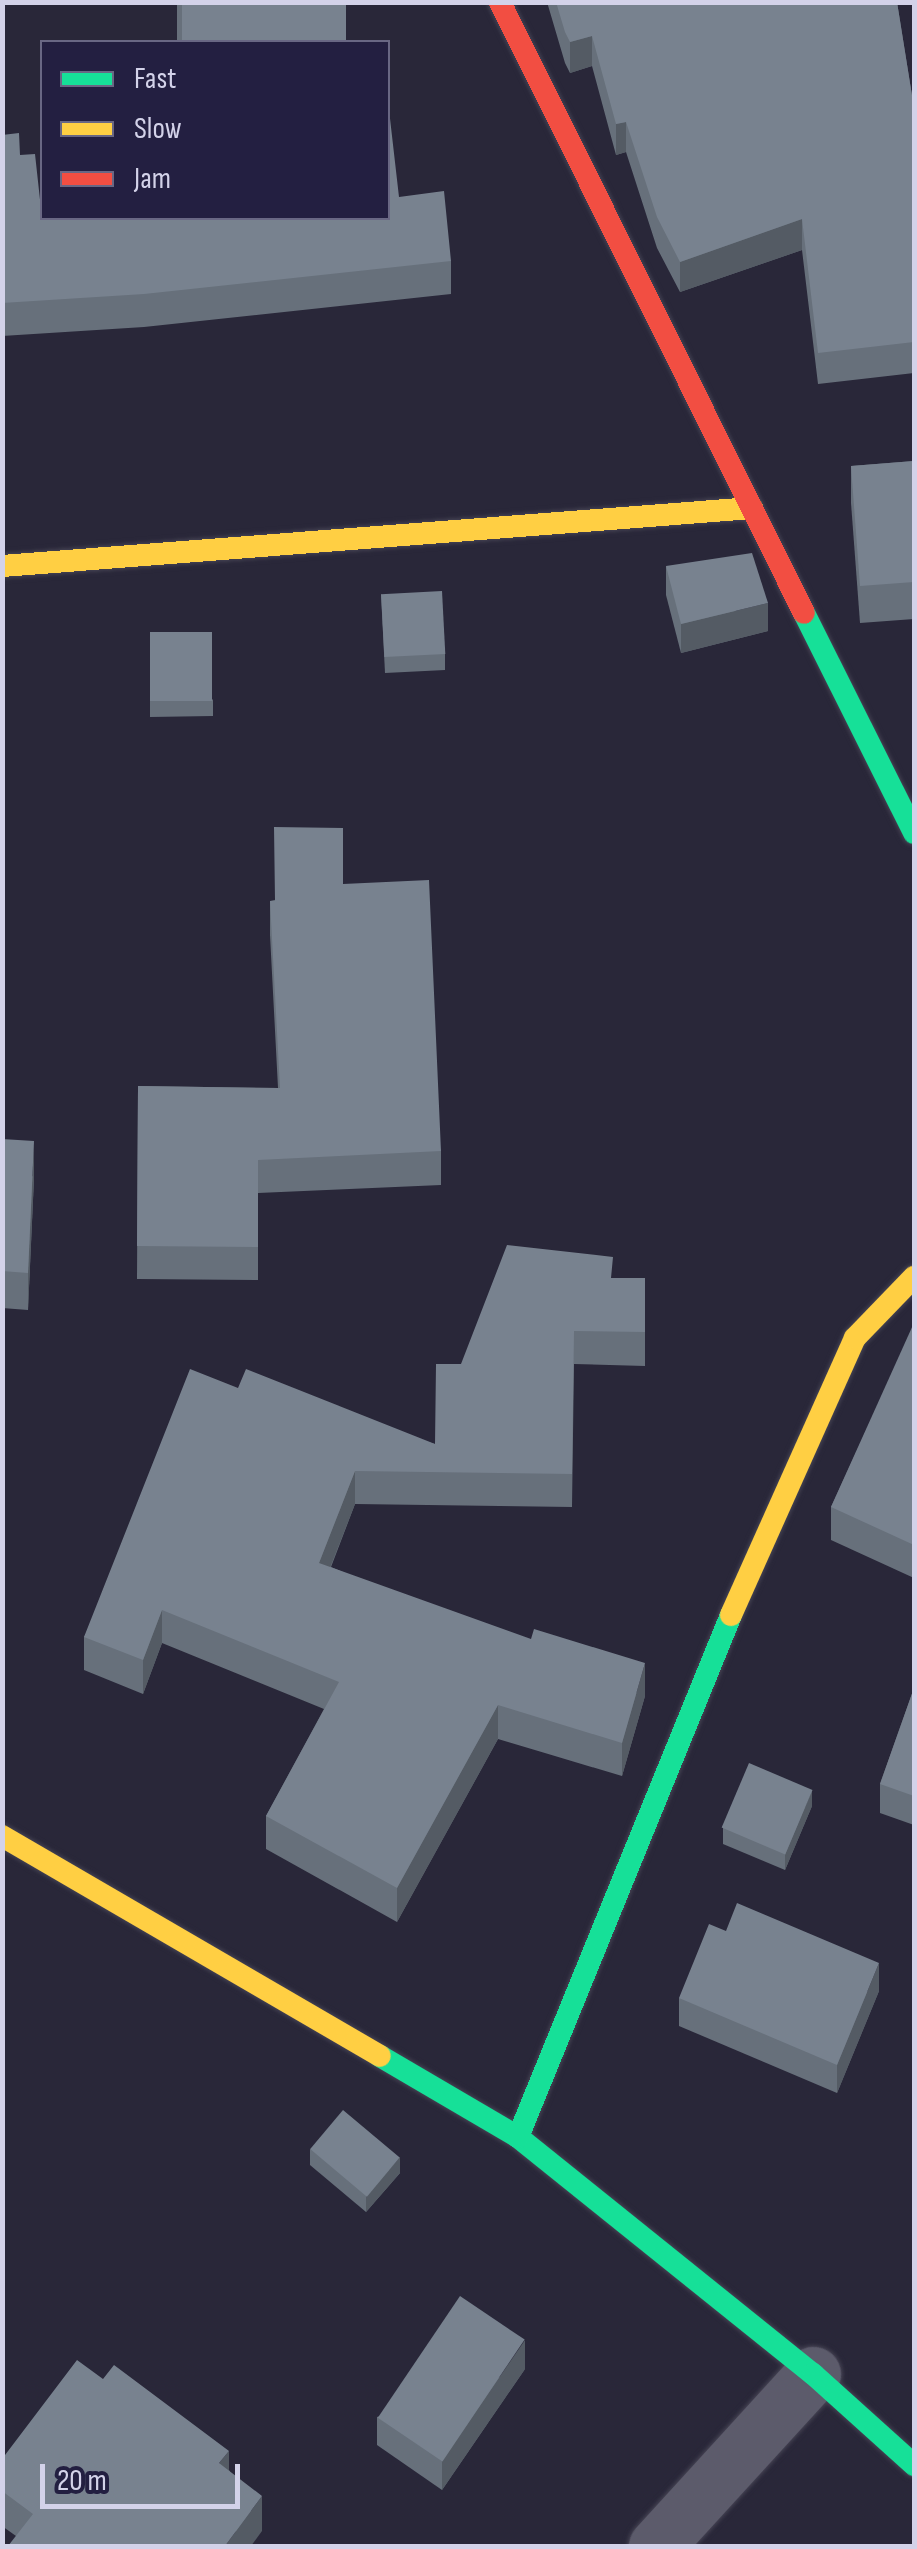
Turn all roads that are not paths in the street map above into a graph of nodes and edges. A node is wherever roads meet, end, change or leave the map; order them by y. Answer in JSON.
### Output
{"nodes":[{"id":1,"x":500,"y":2,"type":"edge"},
{"id":2,"x":752,"y":508,"type":"junction"},
{"id":3,"x":2,"y":566,"type":"edge"},
{"id":4,"x":914,"y":833,"type":"edge"},
{"id":5,"x":914,"y":1277,"type":"edge"},
{"id":6,"x":2,"y":1836,"type":"edge"},
{"id":7,"x":518,"y":2137,"type":"junction"},
{"id":8,"x":813,"y":2374,"type":"junction"},
{"id":9,"x":914,"y":2465,"type":"edge"},
{"id":10,"x":656,"y":2546,"type":"edge"}],
"edges":[{"from":1,"to":2,"type":"street"},
{"from":2,"to":3,"type":"street"},
{"from":2,"to":4,"type":"street"},
{"from":5,"to":7,"type":"street"},
{"from":6,"to":7,"type":"street"},
{"from":7,"to":8,"type":"street"},
{"from":8,"to":9,"type":"street"},
{"from":8,"to":10,"type":"street"}]}
